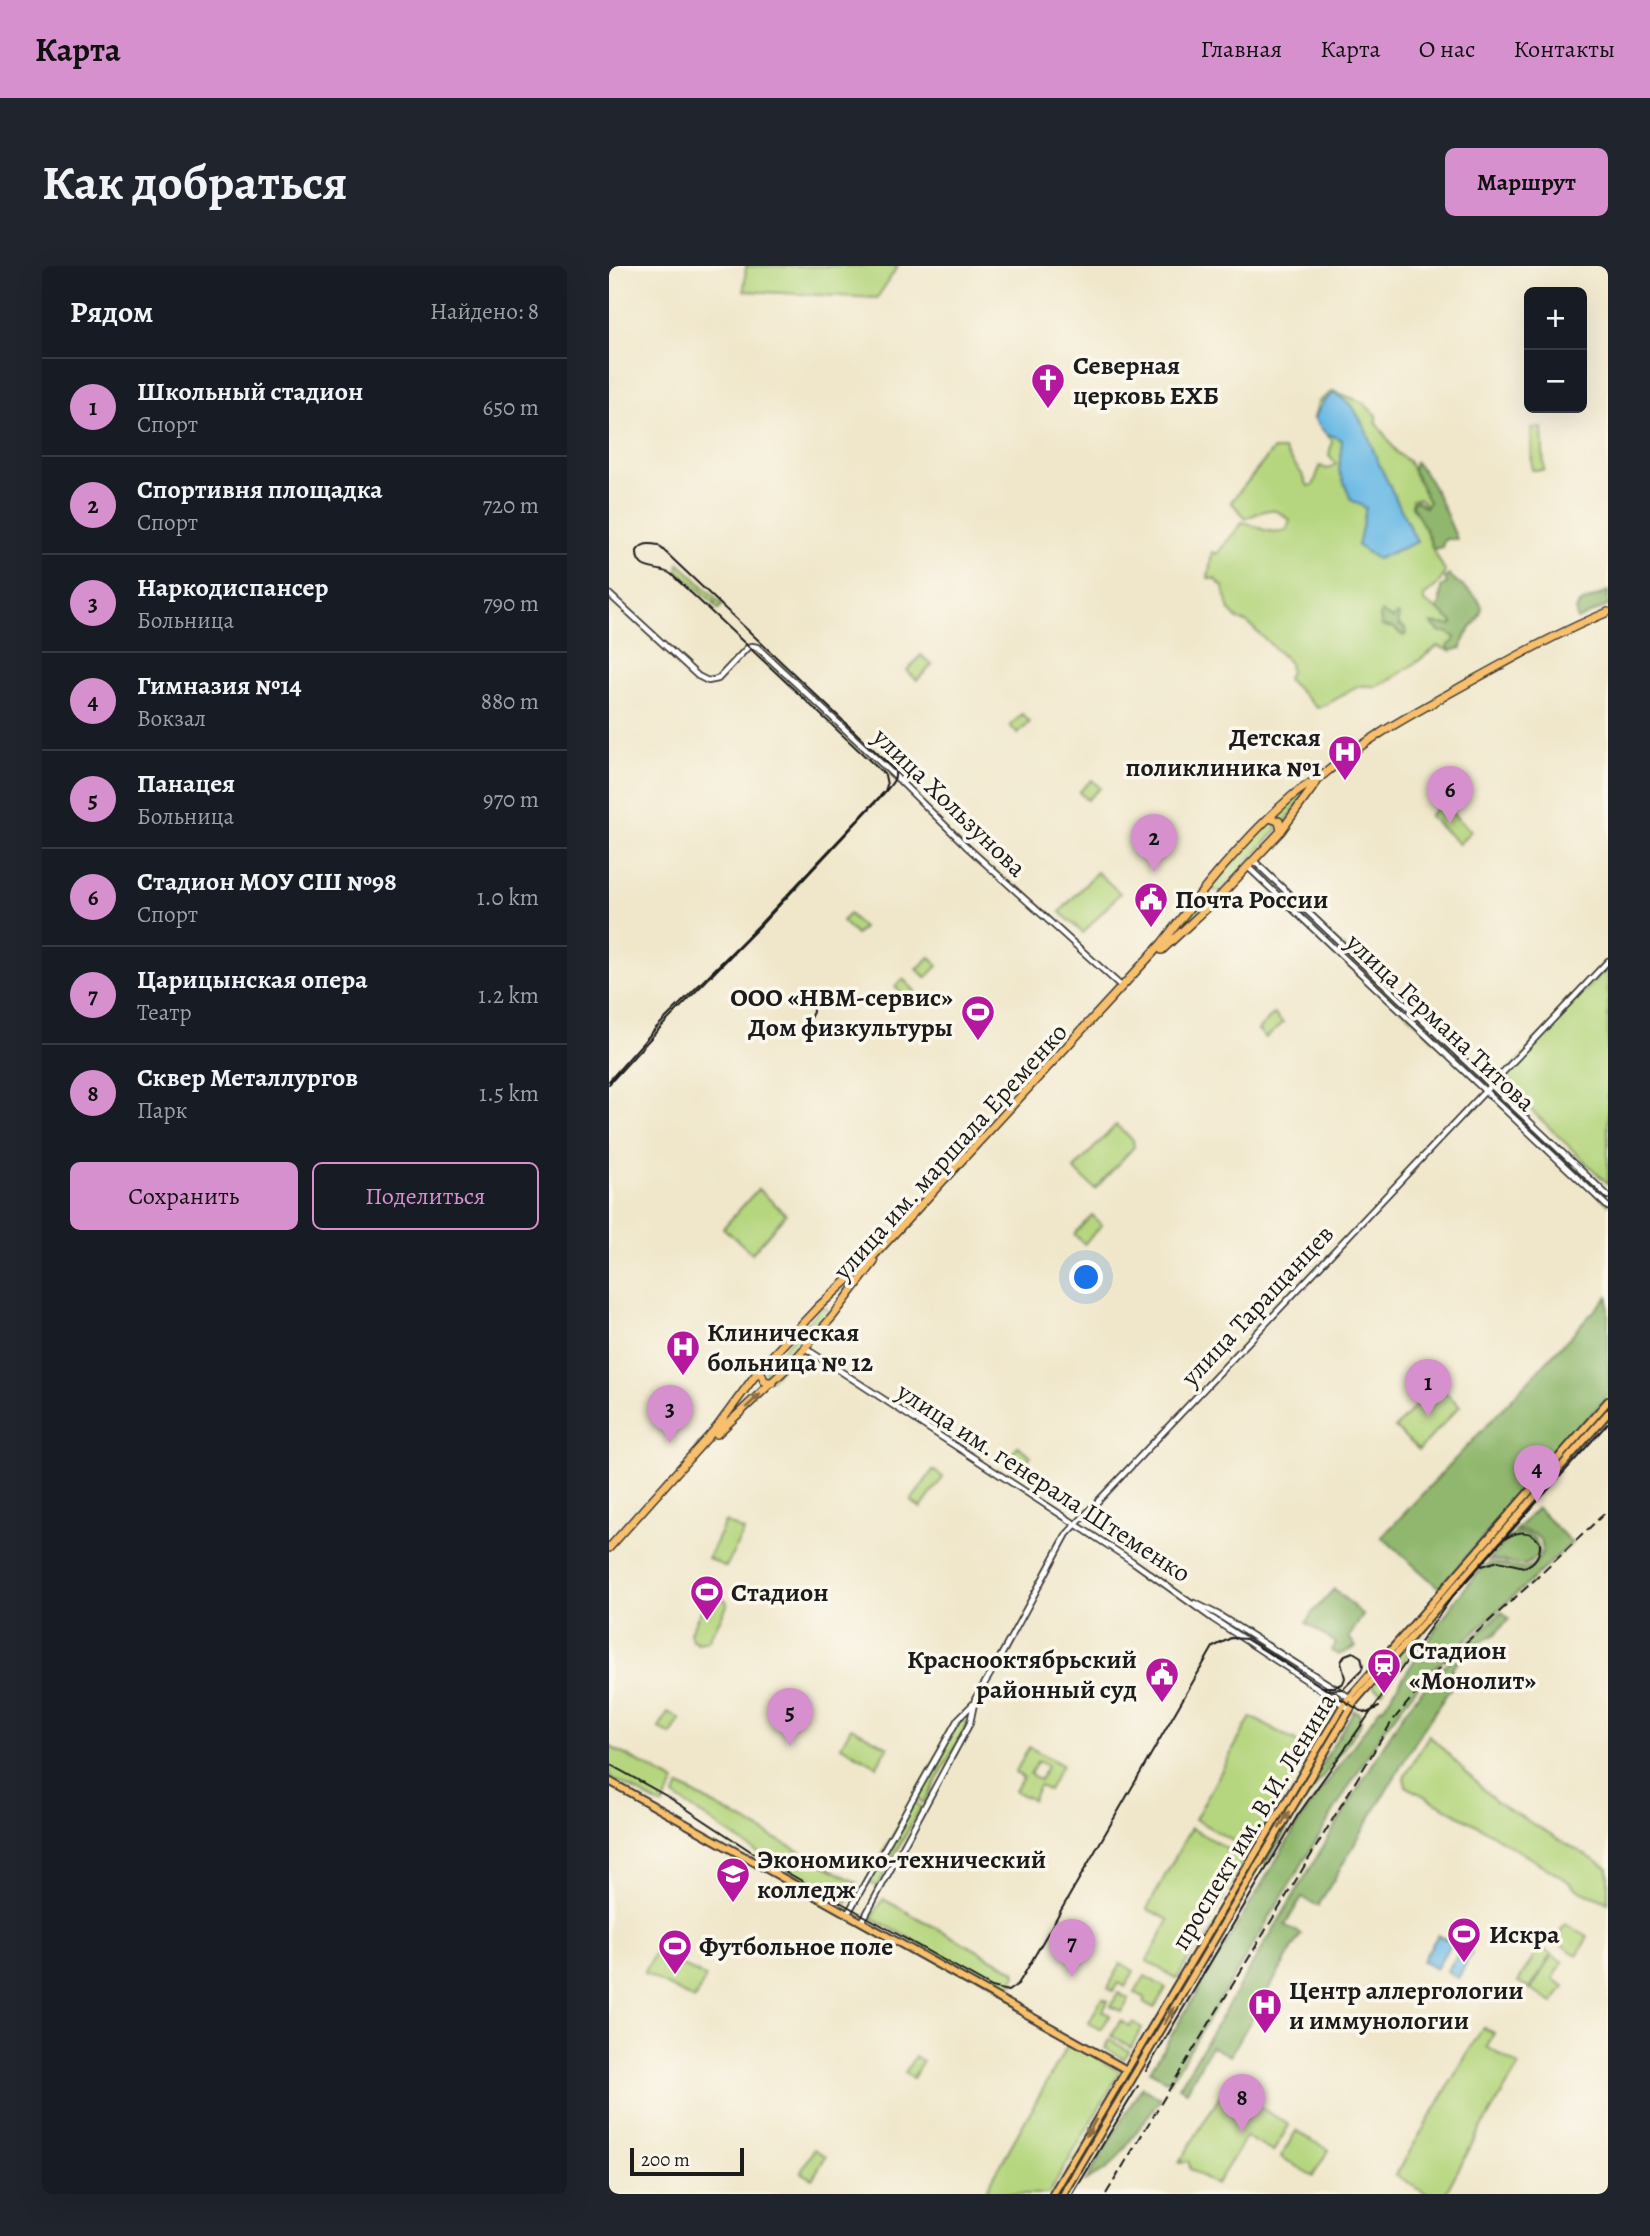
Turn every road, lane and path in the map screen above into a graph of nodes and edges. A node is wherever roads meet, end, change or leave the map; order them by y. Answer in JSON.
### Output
{"nodes":[{"id":1,"x":609,"y":594,"type":"edge"},
{"id":2,"x":1608,"y":612,"type":"edge"},
{"id":3,"x":1322,"y":775,"type":"junction"},
{"id":4,"x":1269,"y":818,"type":"junction"},
{"id":5,"x":1281,"y":831,"type":"junction"},
{"id":6,"x":1250,"y":863,"type":"junction"},
{"id":7,"x":1209,"y":882,"type":"junction"},
{"id":8,"x":1222,"y":894,"type":"junction"},
{"id":9,"x":1608,"y":961,"type":"edge"},
{"id":10,"x":1121,"y":986,"type":"junction"},
{"id":11,"x":1406,"y":1004,"type":"junction"},
{"id":12,"x":1401,"y":1010,"type":"junction"},
{"id":13,"x":1490,"y":1084,"type":"junction"},
{"id":14,"x":1485,"y":1090,"type":"junction"},
{"id":15,"x":1608,"y":1196,"type":"edge"},
{"id":16,"x":1608,"y":1207,"type":"edge"},
{"id":17,"x":819,"y":1306,"type":"junction"},
{"id":18,"x":833,"y":1316,"type":"junction"},
{"id":19,"x":804,"y":1348,"type":"junction"},
{"id":20,"x":760,"y":1369,"type":"junction"},
{"id":21,"x":773,"y":1383,"type":"junction"},
{"id":22,"x":1608,"y":1401,"type":"edge"},
{"id":23,"x":1608,"y":1413,"type":"edge"},
{"id":24,"x":1075,"y":1525,"type":"junction"},
{"id":25,"x":609,"y":1549,"type":"edge"},
{"id":26,"x":609,"y":1555,"type":"edge"},
{"id":27,"x":1191,"y":1601,"type":"junction"},
{"id":28,"x":1352,"y":1700,"type":"junction"},
{"id":29,"x":973,"y":1703,"type":"junction"},
{"id":30,"x":1347,"y":1707,"type":"junction"},
{"id":31,"x":609,"y":1782,"type":"edge"},
{"id":32,"x":1252,"y":1858,"type":"junction"},
{"id":33,"x":1260,"y":1862,"type":"junction"},
{"id":34,"x":847,"y":1915,"type":"junction"},
{"id":35,"x":862,"y":1922,"type":"junction"},
{"id":36,"x":1126,"y":2070,"type":"junction"},
{"id":37,"x":1135,"y":2075,"type":"junction"},
{"id":38,"x":1053,"y":2194,"type":"edge"},
{"id":39,"x":1064,"y":2194,"type":"edge"}],
"edges":[{"from":1,"to":10,"type":"street","name":"улица Хользунова"},
{"from":2,"to":3,"type":"highway","name":"улица им. маршала Еременко"},
{"from":3,"to":4,"type":"highway","name":"улица им. маршала Еременко"},
{"from":3,"to":5,"type":"highway","name":"улица им. маршала Еременко"},
{"from":4,"to":5,"type":"highway"},
{"from":4,"to":7,"type":"highway","name":"улица им. маршала Еременко"},
{"from":5,"to":6,"type":"highway","name":"улица им. маршала Еременко"},
{"from":6,"to":8,"type":"highway","name":"улица им. маршала Еременко"},
{"from":6,"to":11,"type":"street","name":"улица Германа Титова"},
{"from":6,"to":12,"type":"street","name":"улица Германа Титова"},
{"from":7,"to":8,"type":"highway"},
{"from":7,"to":10,"type":"highway","name":"улица им. маршала Еременко"},
{"from":8,"to":18,"type":"highway","name":"улица им. маршала Еременко"},
{"from":9,"to":13,"type":"street","name":"улица Таращанцев"},
{"from":10,"to":17,"type":"highway","name":"улица им. маршала Еременко"},
{"from":11,"to":12,"type":"street"},
{"from":11,"to":13,"type":"street","name":"улица Германа Титова"},
{"from":12,"to":14,"type":"street","name":"улица Германа Титова"},
{"from":13,"to":14,"type":"street","name":"улица Таращанцев"},
{"from":13,"to":15,"type":"street","name":"улица Германа Титова"},
{"from":14,"to":16,"type":"street","name":"улица Германа Титова"},
{"from":14,"to":24,"type":"street","name":"улица Таращанцев"},
{"from":17,"to":18,"type":"highway"},
{"from":17,"to":20,"type":"highway","name":"улица им. маршала Еременко"},
{"from":18,"to":19,"type":"highway","name":"улица им. маршала Еременко"},
{"from":19,"to":21,"type":"highway","name":"улица им. маршала Еременко"},
{"from":19,"to":24,"type":"street","name":"улица им. генерала Штеменко"},
{"from":20,"to":21,"type":"highway"},
{"from":20,"to":25,"type":"highway","name":"улица им. маршала Еременко"},
{"from":26,"to":21,"type":"highway","name":"улица им. маршала Еременко","one_way":true},
{"from":22,"to":28,"type":"main road","name":"проспект им. В.И. Ленина"},
{"from":23,"to":28,"type":"main road","name":"проспект им. В.И. Ленина"},
{"from":24,"to":27,"type":"street","name":"улица им. генерала Штеменко"},
{"from":24,"to":29,"type":"street","name":"улица Таращанцев"},
{"from":27,"to":28,"type":"street","name":"улица им. генерала Штеменко"},
{"from":27,"to":30,"type":"street","name":"улица им. генерала Штеменко"},
{"from":28,"to":30,"type":"main road","name":"проспект им. В.И. Ленина"},
{"from":29,"to":34,"type":"street","name":"улица Таращанцев"},
{"from":29,"to":35,"type":"street","name":"улица Таращанцев"},
{"from":30,"to":32,"type":"main road","name":"проспект им. В.И. Ленина"},
{"from":33,"to":30,"type":"main road","name":"проспект им. В.И. Ленина","one_way":true},
{"from":31,"to":34,"type":"main road"},
{"from":32,"to":33,"type":"main road"},
{"from":32,"to":36,"type":"main road","name":"проспект им. В.И. Ленина"},
{"from":37,"to":33,"type":"main road","name":"проспект им. В.И. Ленина","one_way":true},
{"from":34,"to":35,"type":"main road"},
{"from":35,"to":36,"type":"main road"},
{"from":36,"to":37,"type":"main road"},
{"from":36,"to":38,"type":"main road","name":"проспект им. В.И. Ленина","one_way":true},
{"from":37,"to":39,"type":"main road","name":"проспект им. В.И. Ленина"}]}
